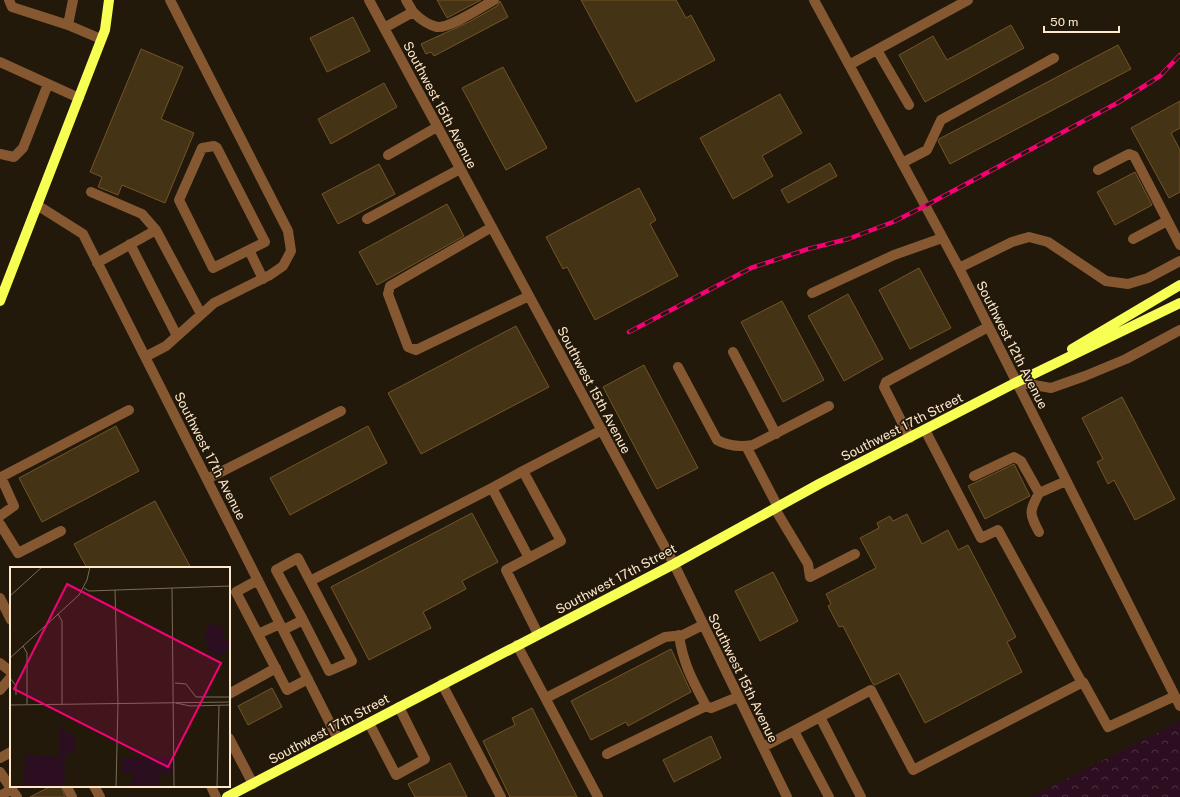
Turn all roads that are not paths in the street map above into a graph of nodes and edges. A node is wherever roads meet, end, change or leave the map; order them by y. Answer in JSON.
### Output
{"nodes":[{"id":1,"x":9,"y":0,"type":"edge"},
{"id":2,"x":73,"y":0,"type":"edge"},
{"id":3,"x":109,"y":0,"type":"edge"},
{"id":4,"x":170,"y":0,"type":"edge"},
{"id":5,"x":369,"y":0,"type":"edge"},
{"id":6,"x":406,"y":0,"type":"edge"},
{"id":7,"x":494,"y":0,"type":"edge"},
{"id":8,"x":815,"y":0,"type":"edge"},
{"id":9,"x":968,"y":0,"type":"edge"},
{"id":10,"x":413,"y":12,"type":"junction"},
{"id":11,"x":68,"y":25,"type":"junction"},
{"id":12,"x":384,"y":28,"type":"junction"},
{"id":13,"x":101,"y":39,"type":"junction"},
{"id":14,"x":877,"y":50,"type":"junction"},
{"id":15,"x":1054,"y":58,"type":"dead end"},
{"id":16,"x":0,"y":62,"type":"edge"},
{"id":17,"x":849,"y":65,"type":"junction"},
{"id":18,"x":48,"y":84,"type":"junction"},
{"id":19,"x":78,"y":98,"type":"junction"},
{"id":20,"x":909,"y":105,"type":"dead end"},
{"id":21,"x":437,"y":127,"type":"junction"},
{"id":22,"x":0,"y":154,"type":"edge"},
{"id":23,"x":388,"y":155,"type":"dead end"},
{"id":24,"x":902,"y":163,"type":"junction"},
{"id":25,"x":460,"y":169,"type":"junction"},
{"id":26,"x":1098,"y":170,"type":"dead end"},
{"id":27,"x":91,"y":192,"type":"dead end"},
{"id":28,"x":37,"y":205,"type":"junction"},
{"id":29,"x":367,"y":219,"type":"dead end"},
{"id":30,"x":1168,"y":221,"type":"junction"},
{"id":31,"x":492,"y":227,"type":"junction"},
{"id":32,"x":156,"y":230,"type":"junction"},
{"id":33,"x":942,"y":238,"type":"junction"},
{"id":34,"x":1133,"y":239,"type":"dead end"},
{"id":35,"x":130,"y":244,"type":"junction"},
{"id":36,"x":1180,"y":245,"type":"edge"},
{"id":37,"x":249,"y":250,"type":"junction"},
{"id":38,"x":1180,"y":261,"type":"edge"},
{"id":39,"x":97,"y":262,"type":"junction"},
{"id":40,"x":959,"y":268,"type":"junction"},
{"id":41,"x":263,"y":279,"type":"junction"},
{"id":42,"x":1180,"y":285,"type":"edge"},
{"id":43,"x":812,"y":292,"type":"dead end"},
{"id":44,"x":529,"y":296,"type":"junction"},
{"id":45,"x":0,"y":301,"type":"edge"},
{"id":46,"x":1180,"y":303,"type":"edge"},
{"id":47,"x":201,"y":314,"type":"junction"},
{"id":48,"x":988,"y":327,"type":"junction"},
{"id":49,"x":1180,"y":330,"type":"edge"},
{"id":50,"x":177,"y":336,"type":"junction"},
{"id":51,"x":733,"y":352,"type":"dead end"},
{"id":52,"x":145,"y":357,"type":"junction"},
{"id":53,"x":678,"y":367,"type":"dead end"},
{"id":54,"x":1017,"y":382,"type":"junction"},
{"id":55,"x":828,"y":406,"type":"dead end"},
{"id":56,"x":129,"y":410,"type":"dead end"},
{"id":57,"x":341,"y":410,"type":"dead end"},
{"id":58,"x":602,"y":430,"type":"junction"},
{"id":59,"x":925,"y":430,"type":"junction"},
{"id":60,"x":776,"y":434,"type":"junction"},
{"id":61,"x":910,"y":438,"type":"junction"},
{"id":62,"x":746,"y":446,"type":"junction"},
{"id":63,"x":523,"y":471,"type":"junction"},
{"id":64,"x":974,"y":476,"type":"dead end"},
{"id":65,"x":207,"y":479,"type":"junction"},
{"id":66,"x":1066,"y":481,"type":"junction"},
{"id":67,"x":492,"y":488,"type":"junction"},
{"id":68,"x":1039,"y":493,"type":"junction"},
{"id":69,"x":777,"y":508,"type":"junction"},
{"id":70,"x":0,"y":516,"type":"edge"},
{"id":71,"x":0,"y":524,"type":"edge"},
{"id":72,"x":61,"y":530,"type":"dead end"},
{"id":73,"x":1039,"y":532,"type":"dead end"},
{"id":74,"x":855,"y":554,"type":"dead end"},
{"id":75,"x":529,"y":558,"type":"junction"},
{"id":76,"x":674,"y":564,"type":"junction"},
{"id":77,"x":258,"y":580,"type":"junction"},
{"id":78,"x":310,"y":581,"type":"junction"},
{"id":79,"x":0,"y":598,"type":"edge"},
{"id":80,"x":10,"y":618,"type":"edge"},
{"id":81,"x":303,"y":620,"type":"junction"},
{"id":82,"x":704,"y":625,"type":"junction"},
{"id":83,"x":282,"y":627,"type":"junction"},
{"id":84,"x":258,"y":634,"type":"junction"},
{"id":85,"x":538,"y":634,"type":"junction"},
{"id":86,"x":679,"y":635,"type":"junction"},
{"id":87,"x":517,"y":645,"type":"junction"},
{"id":88,"x":0,"y":663,"type":"edge"},
{"id":89,"x":276,"y":668,"type":"junction"},
{"id":90,"x":10,"y":671,"type":"edge"},
{"id":91,"x":10,"y":678,"type":"edge"},
{"id":92,"x":308,"y":679,"type":"junction"},
{"id":93,"x":1082,"y":683,"type":"junction"},
{"id":94,"x":442,"y":684,"type":"junction"},
{"id":95,"x":0,"y":690,"type":"edge"},
{"id":96,"x":230,"y":693,"type":"edge"},
{"id":97,"x":738,"y":697,"type":"junction"},
{"id":98,"x":546,"y":698,"type":"junction"},
{"id":99,"x":1178,"y":702,"type":"edge"},
{"id":100,"x":706,"y":706,"type":"junction"},
{"id":101,"x":399,"y":707,"type":"junction"},
{"id":102,"x":820,"y":717,"type":"junction"},
{"id":103,"x":369,"y":723,"type":"junction"},
{"id":104,"x":794,"y":731,"type":"junction"},
{"id":105,"x":338,"y":739,"type":"junction"},
{"id":106,"x":230,"y":740,"type":"edge"},
{"id":107,"x":763,"y":747,"type":"junction"},
{"id":108,"x":10,"y":753,"type":"edge"},
{"id":109,"x":608,"y":754,"type":"dead end"},
{"id":110,"x":0,"y":758,"type":"edge"},
{"id":111,"x":0,"y":772,"type":"edge"},
{"id":112,"x":252,"y":784,"type":"junction"},
{"id":113,"x":67,"y":787,"type":"dead end"},
{"id":114,"x":95,"y":787,"type":"edge"},
{"id":115,"x":211,"y":787,"type":"edge"},
{"id":116,"x":14,"y":793,"type":"edge"},
{"id":117,"x":0,"y":796,"type":"edge"},
{"id":118,"x":72,"y":797,"type":"edge"},
{"id":119,"x":100,"y":797,"type":"edge"},
{"id":120,"x":216,"y":797,"type":"edge"},
{"id":121,"x":227,"y":797,"type":"edge"},
{"id":122,"x":502,"y":797,"type":"edge"},
{"id":123,"x":598,"y":797,"type":"edge"},
{"id":124,"x":787,"y":797,"type":"edge"},
{"id":125,"x":829,"y":797,"type":"edge"},
{"id":126,"x":861,"y":797,"type":"edge"}],
"edges":[{"from":1,"to":11,"type":"street"},
{"from":2,"to":11,"type":"street"},
{"from":3,"to":13,"type":"main road"},
{"from":4,"to":41,"type":"street"},
{"from":5,"to":12,"type":"street","name":"Southwest 15th Avenue"},
{"from":6,"to":10,"type":"street"},
{"from":7,"to":10,"type":"street"},
{"from":8,"to":17,"type":"street","name":"Southwest 12th Avenue"},
{"from":9,"to":14,"type":"street"},
{"from":10,"to":12,"type":"street"},
{"from":11,"to":13,"type":"street"},
{"from":12,"to":21,"type":"street","name":"Southwest 15th Avenue"},
{"from":13,"to":19,"type":"main road"},
{"from":14,"to":17,"type":"street"},
{"from":14,"to":20,"type":"street"},
{"from":15,"to":24,"type":"street"},
{"from":16,"to":18,"type":"street"},
{"from":17,"to":24,"type":"street","name":"Southwest 12th Avenue"},
{"from":18,"to":19,"type":"street"},
{"from":18,"to":22,"type":"street"},
{"from":19,"to":28,"type":"main road"},
{"from":21,"to":23,"type":"street"},
{"from":21,"to":25,"type":"street","name":"Southwest 15th Avenue"},
{"from":24,"to":33,"type":"street","name":"Southwest 12th Avenue"},
{"from":25,"to":29,"type":"street"},
{"from":25,"to":31,"type":"street","name":"Southwest 15th Avenue"},
{"from":26,"to":30,"type":"street"},
{"from":27,"to":32,"type":"street"},
{"from":28,"to":39,"type":"street","name":"Southwest 17th Avenue"},
{"from":28,"to":45,"type":"main road"},
{"from":30,"to":34,"type":"street"},
{"from":30,"to":36,"type":"street"},
{"from":31,"to":44,"type":"street","name":"Southwest 15th Avenue"},
{"from":31,"to":44,"type":"street"},
{"from":32,"to":35,"type":"street"},
{"from":32,"to":47,"type":"street"},
{"from":33,"to":40,"type":"street","name":"Southwest 12th Avenue"},
{"from":33,"to":43,"type":"street"},
{"from":35,"to":39,"type":"street"},
{"from":35,"to":50,"type":"street"},
{"from":37,"to":37,"type":"street"},
{"from":37,"to":41,"type":"street"},
{"from":38,"to":40,"type":"street"},
{"from":39,"to":52,"type":"street","name":"Southwest 17th Avenue"},
{"from":40,"to":48,"type":"street","name":"Southwest 12th Avenue"},
{"from":41,"to":47,"type":"street"},
{"from":42,"to":54,"type":"main road","name":"Southwest 17th Street"},
{"from":44,"to":58,"type":"street","name":"Southwest 15th Avenue"},
{"from":46,"to":54,"type":"main road","name":"Southwest 17th Street"},
{"from":47,"to":50,"type":"street"},
{"from":48,"to":54,"type":"street","name":"Southwest 12th Avenue"},
{"from":48,"to":61,"type":"street"},
{"from":49,"to":54,"type":"street"},
{"from":50,"to":52,"type":"street"},
{"from":51,"to":60,"type":"street"},
{"from":52,"to":65,"type":"street","name":"Southwest 17th Avenue"},
{"from":53,"to":62,"type":"street"},
{"from":54,"to":59,"type":"main road","name":"Southwest 17th Street"},
{"from":54,"to":66,"type":"street","name":"Southwest 12th Avenue"},
{"from":55,"to":60,"type":"street"},
{"from":56,"to":70,"type":"street"},
{"from":57,"to":65,"type":"street"},
{"from":58,"to":63,"type":"street"},
{"from":58,"to":76,"type":"street","name":"Southwest 15th Avenue"},
{"from":59,"to":61,"type":"main road","name":"Southwest 17th Street"},
{"from":59,"to":93,"type":"street"},
{"from":60,"to":62,"type":"street"},
{"from":61,"to":69,"type":"main road","name":"Southwest 17th Street"},
{"from":62,"to":69,"type":"street"},
{"from":63,"to":67,"type":"street"},
{"from":63,"to":75,"type":"street"},
{"from":64,"to":68,"type":"street"},
{"from":65,"to":77,"type":"street","name":"Southwest 17th Avenue"},
{"from":66,"to":68,"type":"street"},
{"from":66,"to":99,"type":"street","name":"Southwest 12th Avenue"},
{"from":67,"to":75,"type":"street"},
{"from":67,"to":78,"type":"street"},
{"from":68,"to":73,"type":"street"},
{"from":69,"to":74,"type":"street"},
{"from":69,"to":76,"type":"main road","name":"Southwest 17th Street"},
{"from":71,"to":72,"type":"street"},
{"from":75,"to":85,"type":"street"},
{"from":76,"to":82,"type":"street","name":"Southwest 15th Avenue"},
{"from":76,"to":85,"type":"main road","name":"Southwest 17th Street"},
{"from":77,"to":83,"type":"street","name":"Southwest 17th Avenue"},
{"from":77,"to":84,"type":"street"},
{"from":78,"to":81,"type":"street"},
{"from":78,"to":81,"type":"street"},
{"from":79,"to":80,"type":"street"},
{"from":81,"to":83,"type":"street"},
{"from":82,"to":86,"type":"street"},
{"from":82,"to":97,"type":"street","name":"Southwest 15th Avenue"},
{"from":83,"to":84,"type":"street"},
{"from":83,"to":92,"type":"street","name":"Southwest 17th Avenue"},
{"from":84,"to":89,"type":"street"},
{"from":85,"to":87,"type":"main road","name":"Southwest 17th Street"},
{"from":86,"to":98,"type":"street"},
{"from":86,"to":100,"type":"street"},
{"from":87,"to":94,"type":"main road","name":"Southwest 17th Street"},
{"from":87,"to":98,"type":"street"},
{"from":88,"to":90,"type":"street"},
{"from":89,"to":92,"type":"street"},
{"from":89,"to":96,"type":"street"},
{"from":91,"to":95,"type":"street"},
{"from":92,"to":105,"type":"street","name":"Southwest 17th Avenue"},
{"from":93,"to":99,"type":"street"},
{"from":93,"to":102,"type":"street"},
{"from":94,"to":101,"type":"main road","name":"Southwest 17th Street"},
{"from":94,"to":122,"type":"street"},
{"from":97,"to":100,"type":"street"},
{"from":97,"to":107,"type":"street","name":"Southwest 15th Avenue"},
{"from":98,"to":123,"type":"street"},
{"from":100,"to":109,"type":"street"},
{"from":101,"to":103,"type":"main road","name":"Southwest 17th Street"},
{"from":101,"to":103,"type":"street"},
{"from":102,"to":104,"type":"street"},
{"from":102,"to":126,"type":"street"},
{"from":103,"to":105,"type":"main road","name":"Southwest 17th Street"},
{"from":104,"to":107,"type":"street"},
{"from":104,"to":125,"type":"street"},
{"from":105,"to":112,"type":"main road","name":"Southwest 17th Street"},
{"from":106,"to":112,"type":"street"},
{"from":107,"to":124,"type":"street","name":"Southwest 15th Avenue"},
{"from":108,"to":110,"type":"street"},
{"from":111,"to":116,"type":"street"},
{"from":112,"to":121,"type":"main road","name":"Southwest 17th Street"},
{"from":113,"to":118,"type":"street"},
{"from":114,"to":119,"type":"street"},
{"from":115,"to":120,"type":"street"},
{"from":116,"to":117,"type":"street"}]}
